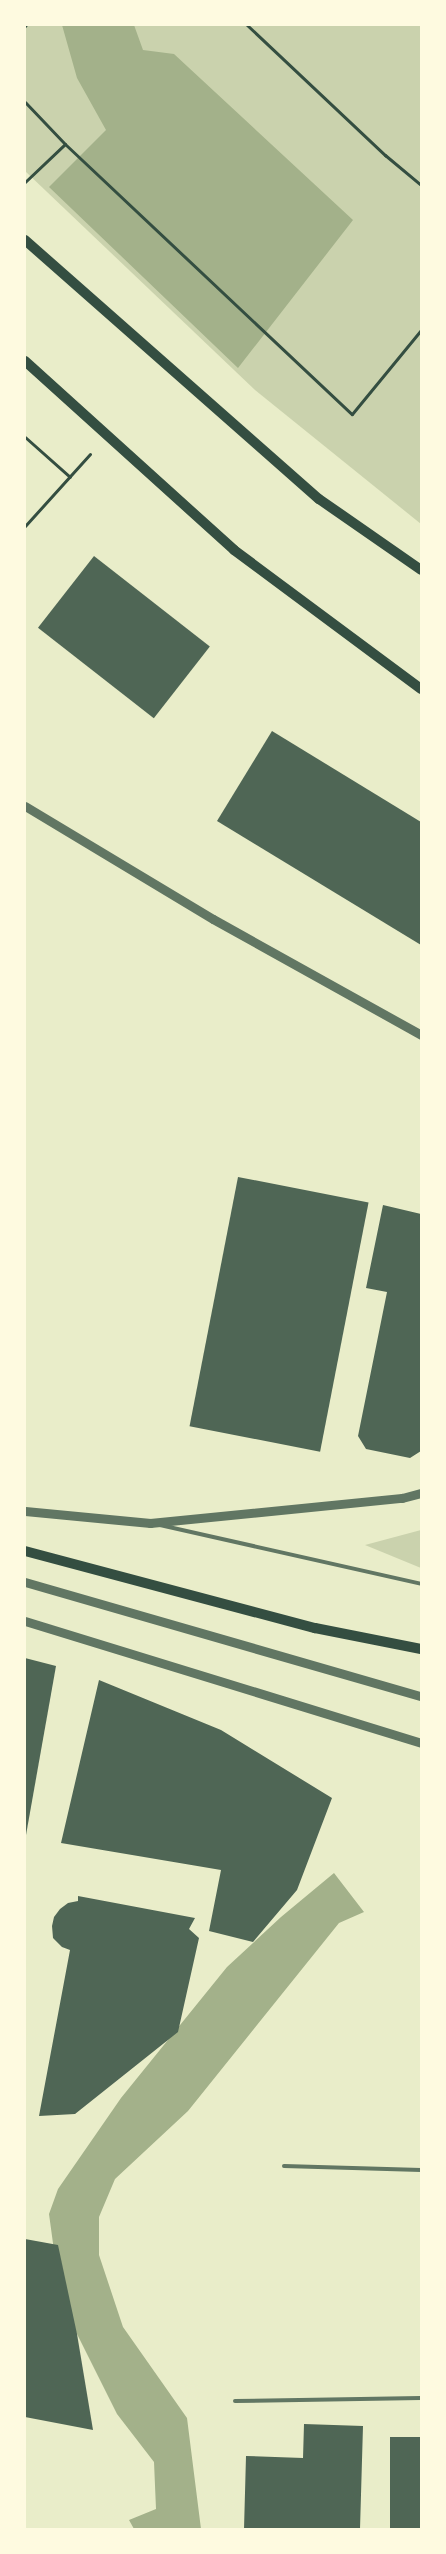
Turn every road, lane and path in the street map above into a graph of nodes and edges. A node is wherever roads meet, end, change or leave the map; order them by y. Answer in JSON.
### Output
{"nodes":[{"id":1,"x":247,"y":25,"type":"edge"},
{"id":2,"x":25,"y":102,"type":"edge"},
{"id":3,"x":65,"y":144,"type":"junction"},
{"id":4,"x":25,"y":182,"type":"edge"},
{"id":5,"x":421,"y":185,"type":"edge"},
{"id":6,"x":25,"y":240,"type":"edge"},
{"id":7,"x":421,"y":330,"type":"edge"},
{"id":8,"x":25,"y":361,"type":"edge"},
{"id":9,"x":107,"y":435,"type":"junction"},
{"id":10,"x":25,"y":437,"type":"edge"},
{"id":11,"x":70,"y":477,"type":"junction"},
{"id":12,"x":25,"y":526,"type":"edge"},
{"id":13,"x":421,"y":570,"type":"edge"},
{"id":14,"x":421,"y":689,"type":"edge"},
{"id":15,"x":25,"y":806,"type":"edge"},
{"id":16,"x":421,"y":1036,"type":"edge"},
{"id":17,"x":421,"y":1493,"type":"edge"},
{"id":18,"x":25,"y":1511,"type":"edge"},
{"id":19,"x":150,"y":1523,"type":"junction"},
{"id":20,"x":25,"y":1551,"type":"edge"},
{"id":21,"x":25,"y":1582,"type":"edge"},
{"id":22,"x":421,"y":1584,"type":"edge"},
{"id":23,"x":25,"y":1621,"type":"edge"},
{"id":24,"x":421,"y":1649,"type":"edge"},
{"id":25,"x":421,"y":1696,"type":"edge"},
{"id":26,"x":421,"y":1743,"type":"edge"},
{"id":27,"x":284,"y":2166,"type":"dead end"},
{"id":28,"x":421,"y":2170,"type":"edge"},
{"id":29,"x":421,"y":2398,"type":"edge"},
{"id":30,"x":235,"y":2401,"type":"dead end"}],
"edges":[{"from":1,"to":5,"type":"path"},
{"from":2,"to":3,"type":"path"},
{"from":3,"to":4,"type":"path"},
{"from":3,"to":7,"type":"path"},
{"from":6,"to":13,"type":"main road"},
{"from":8,"to":9,"type":"main road"},
{"from":9,"to":11,"type":"path"},
{"from":9,"to":14,"type":"main road"},
{"from":10,"to":11,"type":"path"},
{"from":11,"to":12,"type":"path"},
{"from":15,"to":16,"type":"street"},
{"from":17,"to":19,"type":"street"},
{"from":18,"to":19,"type":"street"},
{"from":19,"to":22,"type":"lane"},
{"from":20,"to":24,"type":"main road"},
{"from":21,"to":25,"type":"street"},
{"from":23,"to":26,"type":"street"},
{"from":27,"to":28,"type":"lane"},
{"from":29,"to":30,"type":"lane"}]}
